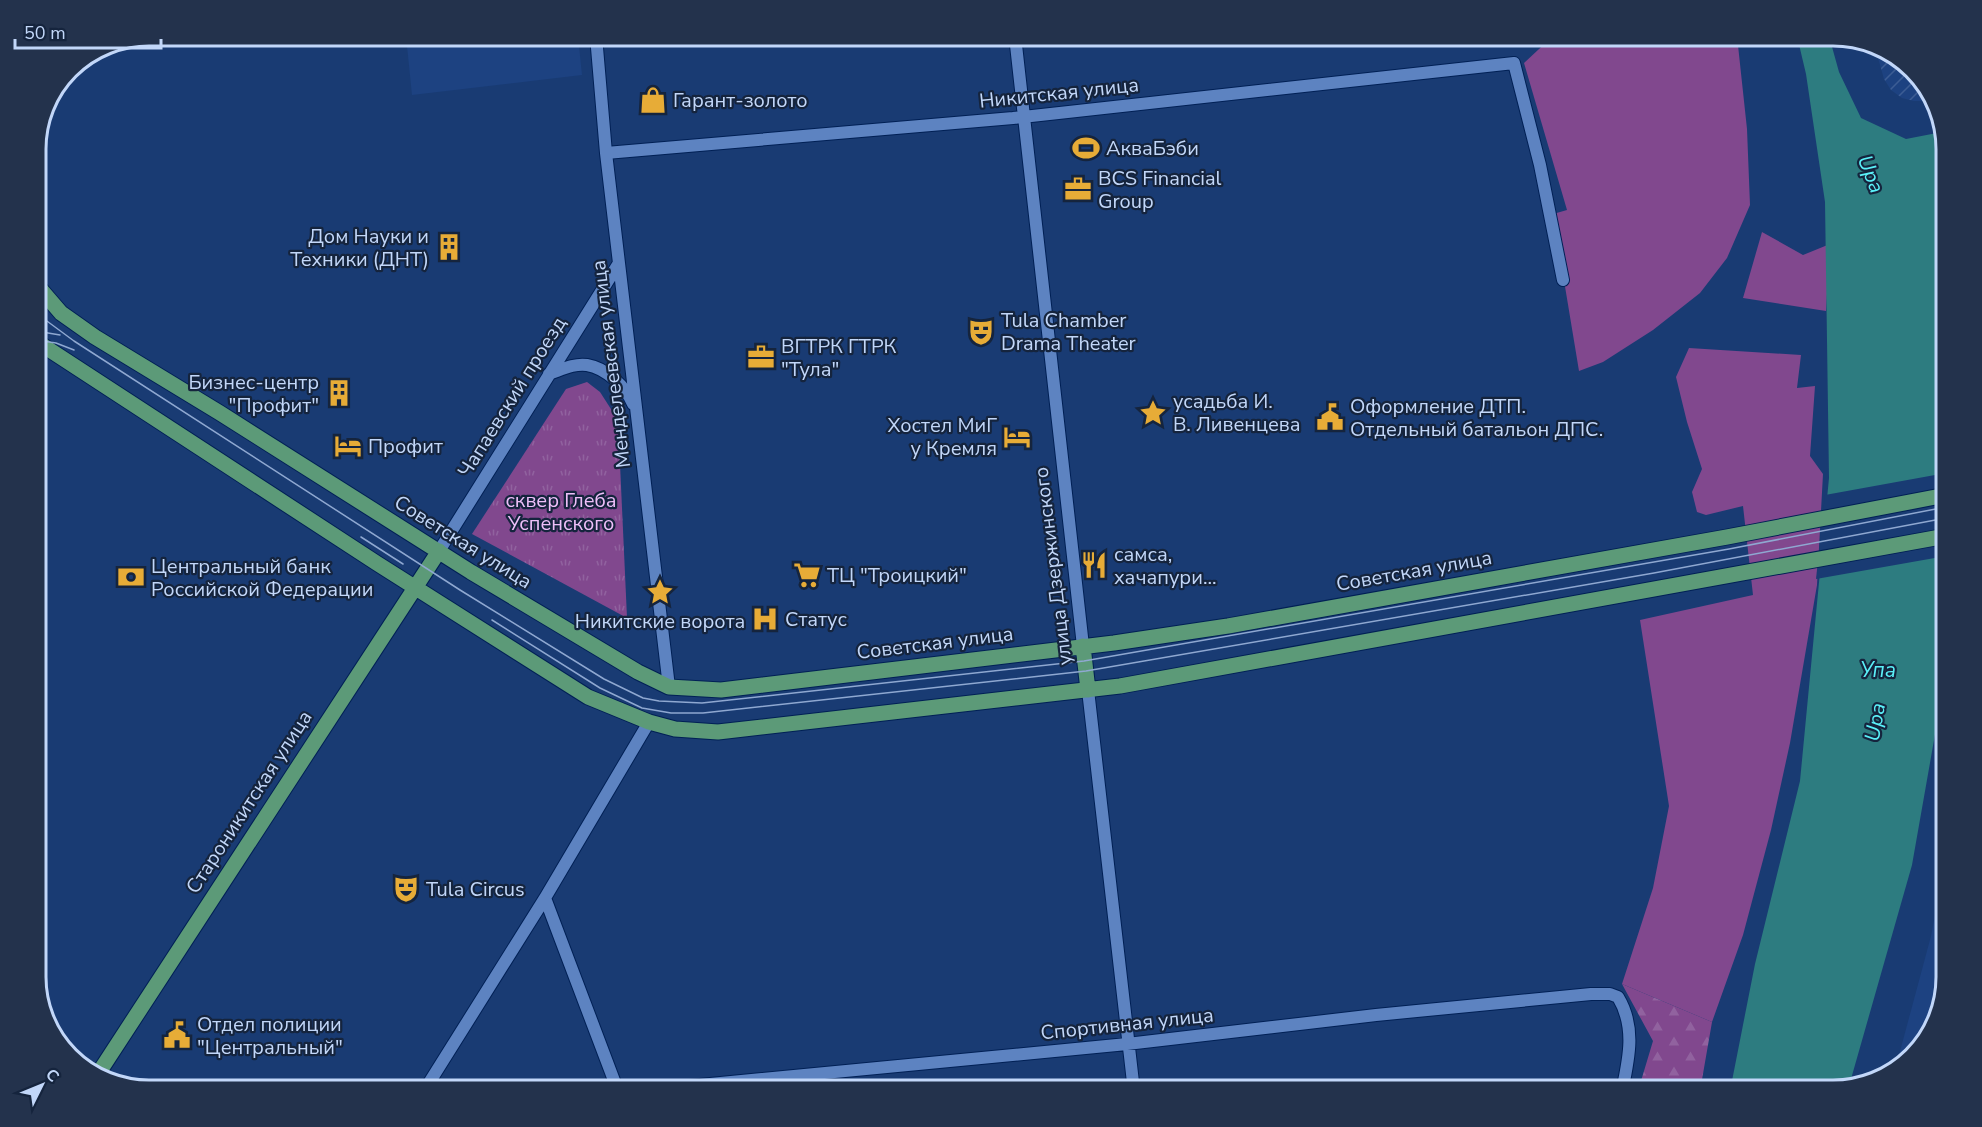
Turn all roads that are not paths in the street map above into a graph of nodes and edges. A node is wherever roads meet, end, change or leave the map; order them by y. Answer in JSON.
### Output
{"nodes":[{"id":1,"x":597,"y":46,"type":"edge"},
{"id":2,"x":1016,"y":46,"type":"edge"},
{"id":3,"x":1024,"y":117,"type":"junction"},
{"id":4,"x":606,"y":153,"type":"junction"},
{"id":5,"x":619,"y":263,"type":"junction"},
{"id":6,"x":1563,"y":280,"type":"dead end"},
{"id":7,"x":47,"y":298,"type":"edge"},
{"id":8,"x":47,"y":348,"type":"edge"},
{"id":9,"x":549,"y":374,"type":"junction"},
{"id":10,"x":635,"y":408,"type":"junction"},
{"id":11,"x":1935,"y":497,"type":"edge"},
{"id":12,"x":1935,"y":538,"type":"edge"},
{"id":13,"x":439,"y":551,"type":"junction"},
{"id":14,"x":415,"y":586,"type":"junction"},
{"id":15,"x":1083,"y":646,"type":"junction"},
{"id":16,"x":669,"y":687,"type":"junction"},
{"id":17,"x":1088,"y":690,"type":"junction"},
{"id":18,"x":649,"y":722,"type":"junction"},
{"id":19,"x":545,"y":898,"type":"junction"},
{"id":20,"x":1127,"y":1044,"type":"junction"},
{"id":21,"x":101,"y":1069,"type":"edge"},
{"id":22,"x":430,"y":1081,"type":"edge"},
{"id":23,"x":614,"y":1081,"type":"edge"},
{"id":24,"x":742,"y":1081,"type":"edge"},
{"id":25,"x":1133,"y":1081,"type":"edge"},
{"id":26,"x":1624,"y":1081,"type":"edge"}],
"edges":[{"from":1,"to":4,"type":"street","name":"Менделеевская улица"},
{"from":2,"to":3,"type":"street","name":"улица Дзержинского"},
{"from":3,"to":4,"type":"street","name":"Никитская улица"},
{"from":3,"to":6,"type":"street","name":"Никитская улица"},
{"from":3,"to":15,"type":"street","name":"улица Дзержинского"},
{"from":4,"to":5,"type":"street","name":"Менделеевская улица"},
{"from":5,"to":9,"type":"street","name":"Чапаевский проезд"},
{"from":5,"to":10,"type":"street","name":"Менделеевская улица"},
{"from":7,"to":13,"type":"main road","name":"Советская улица"},
{"from":8,"to":14,"type":"main road"},
{"from":9,"to":10,"type":"street"},
{"from":9,"to":13,"type":"street","name":"Чапаевский проезд"},
{"from":10,"to":16,"type":"street","name":"Менделеевская улица"},
{"from":11,"to":15,"type":"main road","name":"Советская улица"},
{"from":12,"to":17,"type":"main road"},
{"from":13,"to":14,"type":"main road","name":"Староникитская улица"},
{"from":13,"to":16,"type":"main road","name":"Советская улица"},
{"from":14,"to":18,"type":"main road"},
{"from":14,"to":21,"type":"main road","name":"Староникитская улица"},
{"from":15,"to":16,"type":"main road","name":"Советская улица"},
{"from":15,"to":17,"type":"main road","name":"улица Дзержинского"},
{"from":17,"to":18,"type":"main road"},
{"from":17,"to":20,"type":"street","name":"улица Дзержинского"},
{"from":18,"to":19,"type":"street"},
{"from":19,"to":22,"type":"street"},
{"from":19,"to":23,"type":"street"},
{"from":20,"to":24,"type":"street","name":"Спортивная улица"},
{"from":20,"to":25,"type":"street","name":"улица Дзержинского"},
{"from":20,"to":26,"type":"street","name":"Спортивная улица"}]}
